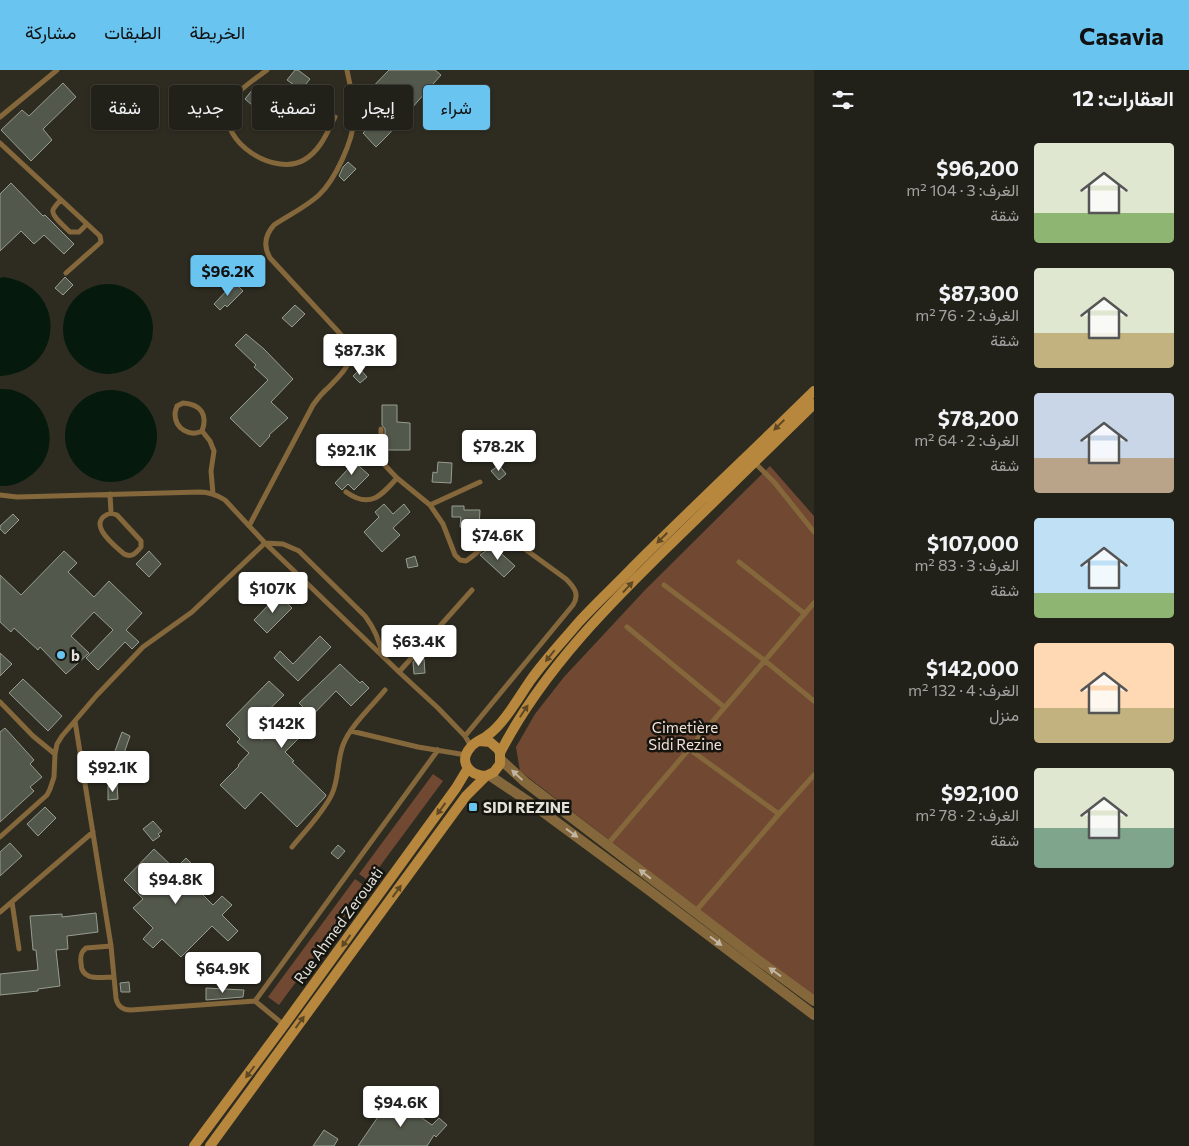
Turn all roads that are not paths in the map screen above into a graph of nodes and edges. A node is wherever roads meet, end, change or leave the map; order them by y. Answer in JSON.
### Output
{"nodes":[{"id":1,"x":58,"y":70,"type":"edge"},
{"id":2,"x":267,"y":70,"type":"edge"},
{"id":3,"x":347,"y":70,"type":"edge"},
{"id":4,"x":0,"y":117,"type":"edge"},
{"id":5,"x":335,"y":117,"type":"dead end"},
{"id":6,"x":0,"y":143,"type":"edge"},
{"id":7,"x":61,"y":200,"type":"junction"},
{"id":8,"x":87,"y":224,"type":"junction"},
{"id":9,"x":66,"y":273,"type":"dead end"},
{"id":10,"x":814,"y":391,"type":"edge"},
{"id":11,"x":814,"y":404,"type":"edge"},
{"id":12,"x":381,"y":429,"type":"dead end"},
{"id":13,"x":202,"y":431,"type":"junction"},
{"id":14,"x":360,"y":439,"type":"dead end"},
{"id":15,"x":381,"y":461,"type":"junction"},
{"id":16,"x":754,"y":462,"type":"junction"},
{"id":17,"x":398,"y":478,"type":"junction"},
{"id":18,"x":480,"y":482,"type":"dead end"},
{"id":19,"x":346,"y":492,"type":"dead end"},
{"id":20,"x":110,"y":494,"type":"junction"},
{"id":21,"x":213,"y":494,"type":"junction"},
{"id":22,"x":0,"y":495,"type":"edge"},
{"id":23,"x":430,"y":506,"type":"junction"},
{"id":24,"x":111,"y":513,"type":"junction"},
{"id":25,"x":249,"y":526,"type":"junction"},
{"id":26,"x":814,"y":532,"type":"edge"},
{"id":27,"x":265,"y":543,"type":"junction"},
{"id":28,"x":740,"y":562,"type":"dead end"},
{"id":29,"x":664,"y":585,"type":"dead end"},
{"id":30,"x":472,"y":590,"type":"dead end"},
{"id":31,"x":814,"y":603,"type":"edge"},
{"id":32,"x":805,"y":614,"type":"junction"},
{"id":33,"x":627,"y":627,"type":"dead end"},
{"id":34,"x":382,"y":655,"type":"junction"},
{"id":35,"x":764,"y":660,"type":"junction"},
{"id":36,"x":399,"y":672,"type":"junction"},
{"id":37,"x":385,"y":690,"type":"dead end"},
{"id":38,"x":814,"y":701,"type":"edge"},
{"id":39,"x":0,"y":702,"type":"edge"},
{"id":40,"x":724,"y":707,"type":"junction"},
{"id":41,"x":75,"y":721,"type":"junction"},
{"id":42,"x":351,"y":731,"type":"junction"},
{"id":43,"x":465,"y":736,"type":"junction"},
{"id":44,"x":472,"y":747,"type":"junction"},
{"id":45,"x":689,"y":749,"type":"junction"},
{"id":46,"x":438,"y":750,"type":"junction"},
{"id":47,"x":55,"y":754,"type":"junction"},
{"id":48,"x":500,"y":756,"type":"junction"},
{"id":49,"x":468,"y":768,"type":"junction"},
{"id":50,"x":487,"y":775,"type":"junction"},
{"id":51,"x":814,"y":775,"type":"edge"},
{"id":52,"x":778,"y":814,"type":"junction"},
{"id":53,"x":93,"y":832,"type":"junction"},
{"id":54,"x":0,"y":837,"type":"edge"},
{"id":55,"x":607,"y":844,"type":"junction"},
{"id":56,"x":292,"y":847,"type":"dead end"},
{"id":57,"x":12,"y":902,"type":"junction"},
{"id":58,"x":0,"y":912,"type":"edge"},
{"id":59,"x":692,"y":916,"type":"junction"},
{"id":60,"x":111,"y":946,"type":"junction"},
{"id":61,"x":20,"y":949,"type":"dead end"},
{"id":62,"x":114,"y":977,"type":"junction"},
{"id":63,"x":255,"y":1001,"type":"junction"},
{"id":64,"x":814,"y":1001,"type":"edge"},
{"id":65,"x":814,"y":1015,"type":"edge"},
{"id":66,"x":284,"y":1025,"type":"junction"},
{"id":67,"x":194,"y":1146,"type":"edge"},
{"id":68,"x":210,"y":1146,"type":"edge"}],
"edges":[{"from":1,"to":4,"type":"lane"},
{"from":2,"to":5,"type":"lane"},
{"from":3,"to":25,"type":"lane"},
{"from":6,"to":7,"type":"lane"},
{"from":7,"to":8,"type":"lane"},
{"from":7,"to":8,"type":"lane"},
{"from":8,"to":9,"type":"lane"},
{"from":10,"to":44,"type":"main road","one_way":true},
{"from":11,"to":16,"type":"main road"},
{"from":12,"to":15,"type":"lane"},
{"from":13,"to":13,"type":"lane"},
{"from":13,"to":21,"type":"lane"},
{"from":14,"to":15,"type":"lane"},
{"from":15,"to":17,"type":"lane"},
{"from":16,"to":26,"type":"lane"},
{"from":48,"to":16,"type":"main road","one_way":true},
{"from":17,"to":19,"type":"lane"},
{"from":17,"to":23,"type":"lane"},
{"from":18,"to":23,"type":"lane"},
{"from":20,"to":21,"type":"lane"},
{"from":20,"to":22,"type":"lane"},
{"from":20,"to":24,"type":"lane"},
{"from":21,"to":25,"type":"lane"},
{"from":23,"to":43,"type":"lane"},
{"from":24,"to":24,"type":"lane"},
{"from":25,"to":27,"type":"lane"},
{"from":27,"to":34,"type":"lane"},
{"from":27,"to":34,"type":"lane"},
{"from":27,"to":41,"type":"lane"},
{"from":28,"to":32,"type":"lane"},
{"from":29,"to":35,"type":"lane"},
{"from":30,"to":36,"type":"lane"},
{"from":31,"to":32,"type":"lane"},
{"from":32,"to":35,"type":"lane"},
{"from":33,"to":40,"type":"lane"},
{"from":34,"to":36,"type":"lane"},
{"from":35,"to":38,"type":"lane"},
{"from":35,"to":40,"type":"lane"},
{"from":36,"to":43,"type":"lane"},
{"from":37,"to":42,"type":"lane"},
{"from":39,"to":47,"type":"lane"},
{"from":40,"to":45,"type":"lane"},
{"from":41,"to":47,"type":"lane"},
{"from":41,"to":53,"type":"lane"},
{"from":42,"to":46,"type":"lane"},
{"from":42,"to":56,"type":"lane"},
{"from":43,"to":44,"type":"lane"},
{"from":44,"to":46,"type":"lane"},
{"from":44,"to":48,"type":"main road"},
{"from":44,"to":49,"type":"main road"},
{"from":45,"to":52,"type":"lane"},
{"from":45,"to":55,"type":"lane"},
{"from":46,"to":63,"type":"lane"},
{"from":47,"to":54,"type":"lane"},
{"from":48,"to":50,"type":"main road"},
{"from":55,"to":48,"type":"street","one_way":true},
{"from":49,"to":50,"type":"main road"},
{"from":49,"to":66,"type":"main road","name":"Rue Ahmed Zerouati","one_way":true},
{"from":50,"to":59,"type":"street","one_way":true},
{"from":68,"to":50,"type":"main road","one_way":true},
{"from":51,"to":52,"type":"lane"},
{"from":52,"to":59,"type":"lane"},
{"from":53,"to":57,"type":"lane"},
{"from":53,"to":60,"type":"lane"},
{"from":59,"to":55,"type":"street","one_way":true},
{"from":57,"to":58,"type":"lane"},
{"from":57,"to":61,"type":"lane"},
{"from":64,"to":59,"type":"street","one_way":true},
{"from":59,"to":65,"type":"street","one_way":true},
{"from":60,"to":62,"type":"lane"},
{"from":60,"to":62,"type":"lane"},
{"from":62,"to":63,"type":"lane"},
{"from":63,"to":66,"type":"lane"},
{"from":66,"to":67,"type":"main road","name":"Rue Ahmed Zerouati","one_way":true}]}
